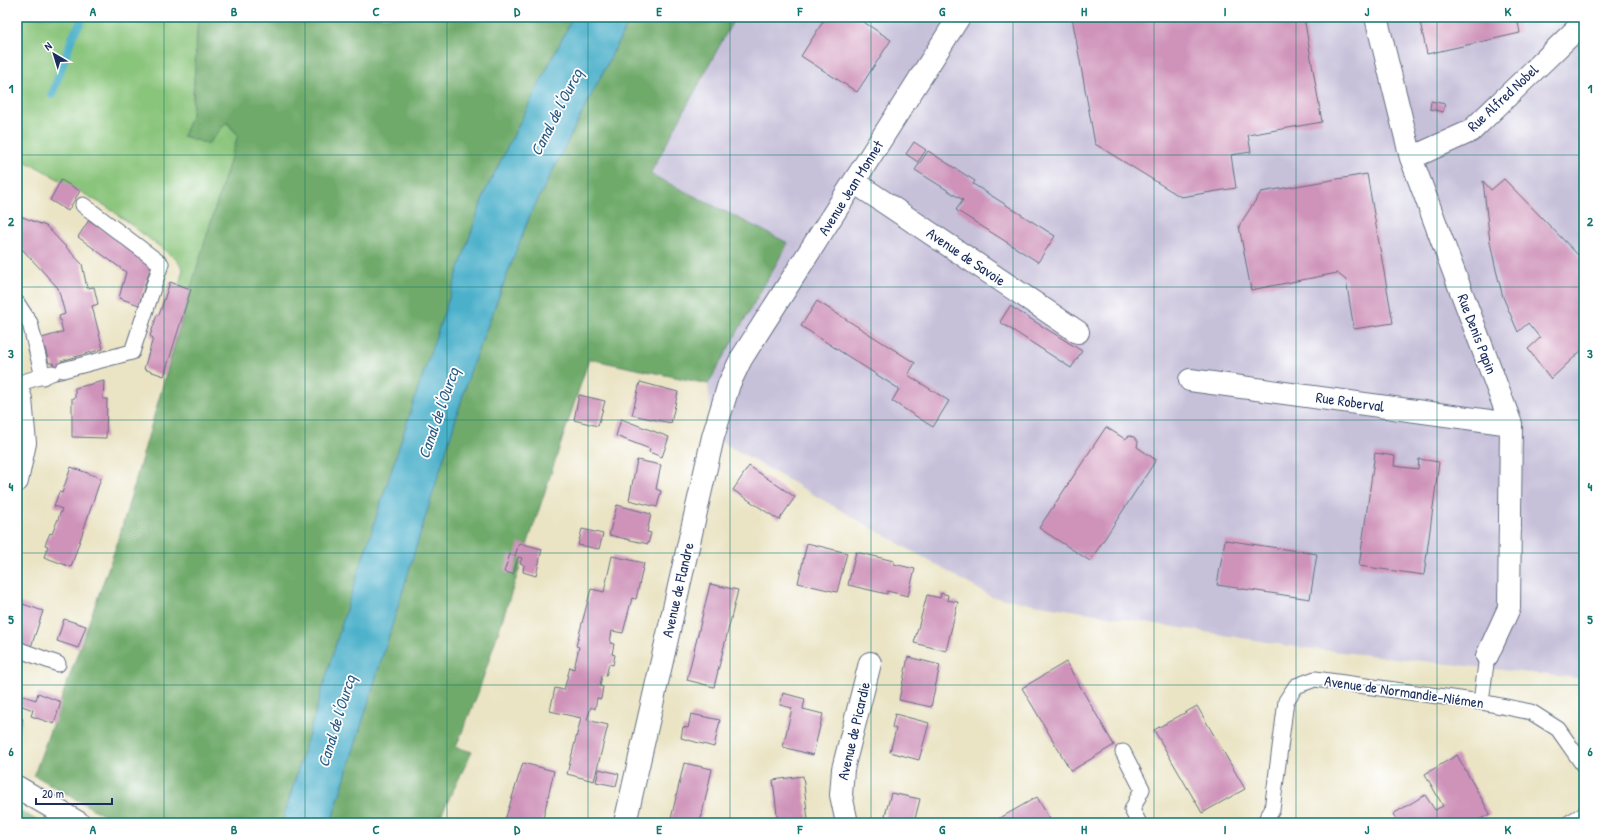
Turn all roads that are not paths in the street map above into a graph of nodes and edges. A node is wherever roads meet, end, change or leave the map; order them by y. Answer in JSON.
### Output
{"nodes":[{"id":1,"x":960,"y":17,"type":"edge"},
{"id":2,"x":1376,"y":17,"type":"edge"},
{"id":3,"x":1584,"y":22,"type":"edge"},
{"id":4,"x":1411,"y":158,"type":"junction"},
{"id":5,"x":854,"y":182,"type":"junction"},
{"id":6,"x":82,"y":205,"type":"dead end"},
{"id":7,"x":17,"y":303,"type":"edge"},
{"id":8,"x":1078,"y":332,"type":"dead end"},
{"id":9,"x":741,"y":359,"type":"joint"},
{"id":10,"x":54,"y":373,"type":"junction"},
{"id":11,"x":1190,"y":380,"type":"dead end"},
{"id":12,"x":17,"y":384,"type":"edge"},
{"id":13,"x":17,"y":388,"type":"edge"},
{"id":14,"x":1511,"y":424,"type":"junction"},
{"id":15,"x":17,"y":481,"type":"edge"},
{"id":16,"x":17,"y":649,"type":"edge"},
{"id":17,"x":1487,"y":656,"type":"joint"},
{"id":18,"x":870,"y":663,"type":"dead end"},
{"id":19,"x":58,"y":664,"type":"dead end"},
{"id":20,"x":1481,"y":702,"type":"junction"},
{"id":21,"x":1123,"y":752,"type":"dead end"},
{"id":22,"x":1584,"y":766,"type":"edge"},
{"id":23,"x":17,"y":787,"type":"edge"},
{"id":24,"x":1584,"y":814,"type":"edge"},
{"id":25,"x":79,"y":823,"type":"edge"},
{"id":26,"x":625,"y":823,"type":"edge"},
{"id":27,"x":847,"y":823,"type":"edge"},
{"id":28,"x":1139,"y":823,"type":"edge"},
{"id":29,"x":1264,"y":823,"type":"edge"},
{"id":30,"x":1569,"y":823,"type":"edge"}],
"edges":[{"from":1,"to":5,"type":"street","name":"Avenue Jean Monnet"},
{"from":2,"to":4,"type":"street","name":"Rue Denis Papin"},
{"from":3,"to":4,"type":"street","name":"Rue Alfred Nobel"},
{"from":4,"to":14,"type":"street","name":"Rue Denis Papin"},
{"from":5,"to":8,"type":"street","name":"Avenue de Savoie"},
{"from":5,"to":9,"type":"street","name":"Avenue Jean Monnet"},
{"from":6,"to":10,"type":"lane"},
{"from":7,"to":10,"type":"lane"},
{"from":9,"to":26,"type":"street","name":"Avenue de Flandre"},
{"from":10,"to":12,"type":"lane"},
{"from":11,"to":14,"type":"street","name":"Rue Roberval"},
{"from":13,"to":15,"type":"street"},
{"from":14,"to":17,"type":"street","name":"Rue Denis Papin"},
{"from":16,"to":19,"type":"lane"},
{"from":17,"to":20,"type":"lane"},
{"from":18,"to":27,"type":"street","name":"Avenue de Picardie"},
{"from":20,"to":22,"type":"lane","name":"Avenue de Normandie-Niémen"},
{"from":20,"to":29,"type":"lane","name":"Avenue de Normandie-Niémen"},
{"from":21,"to":28,"type":"lane"},
{"from":23,"to":25,"type":"street"},
{"from":24,"to":30,"type":"lane"}]}
